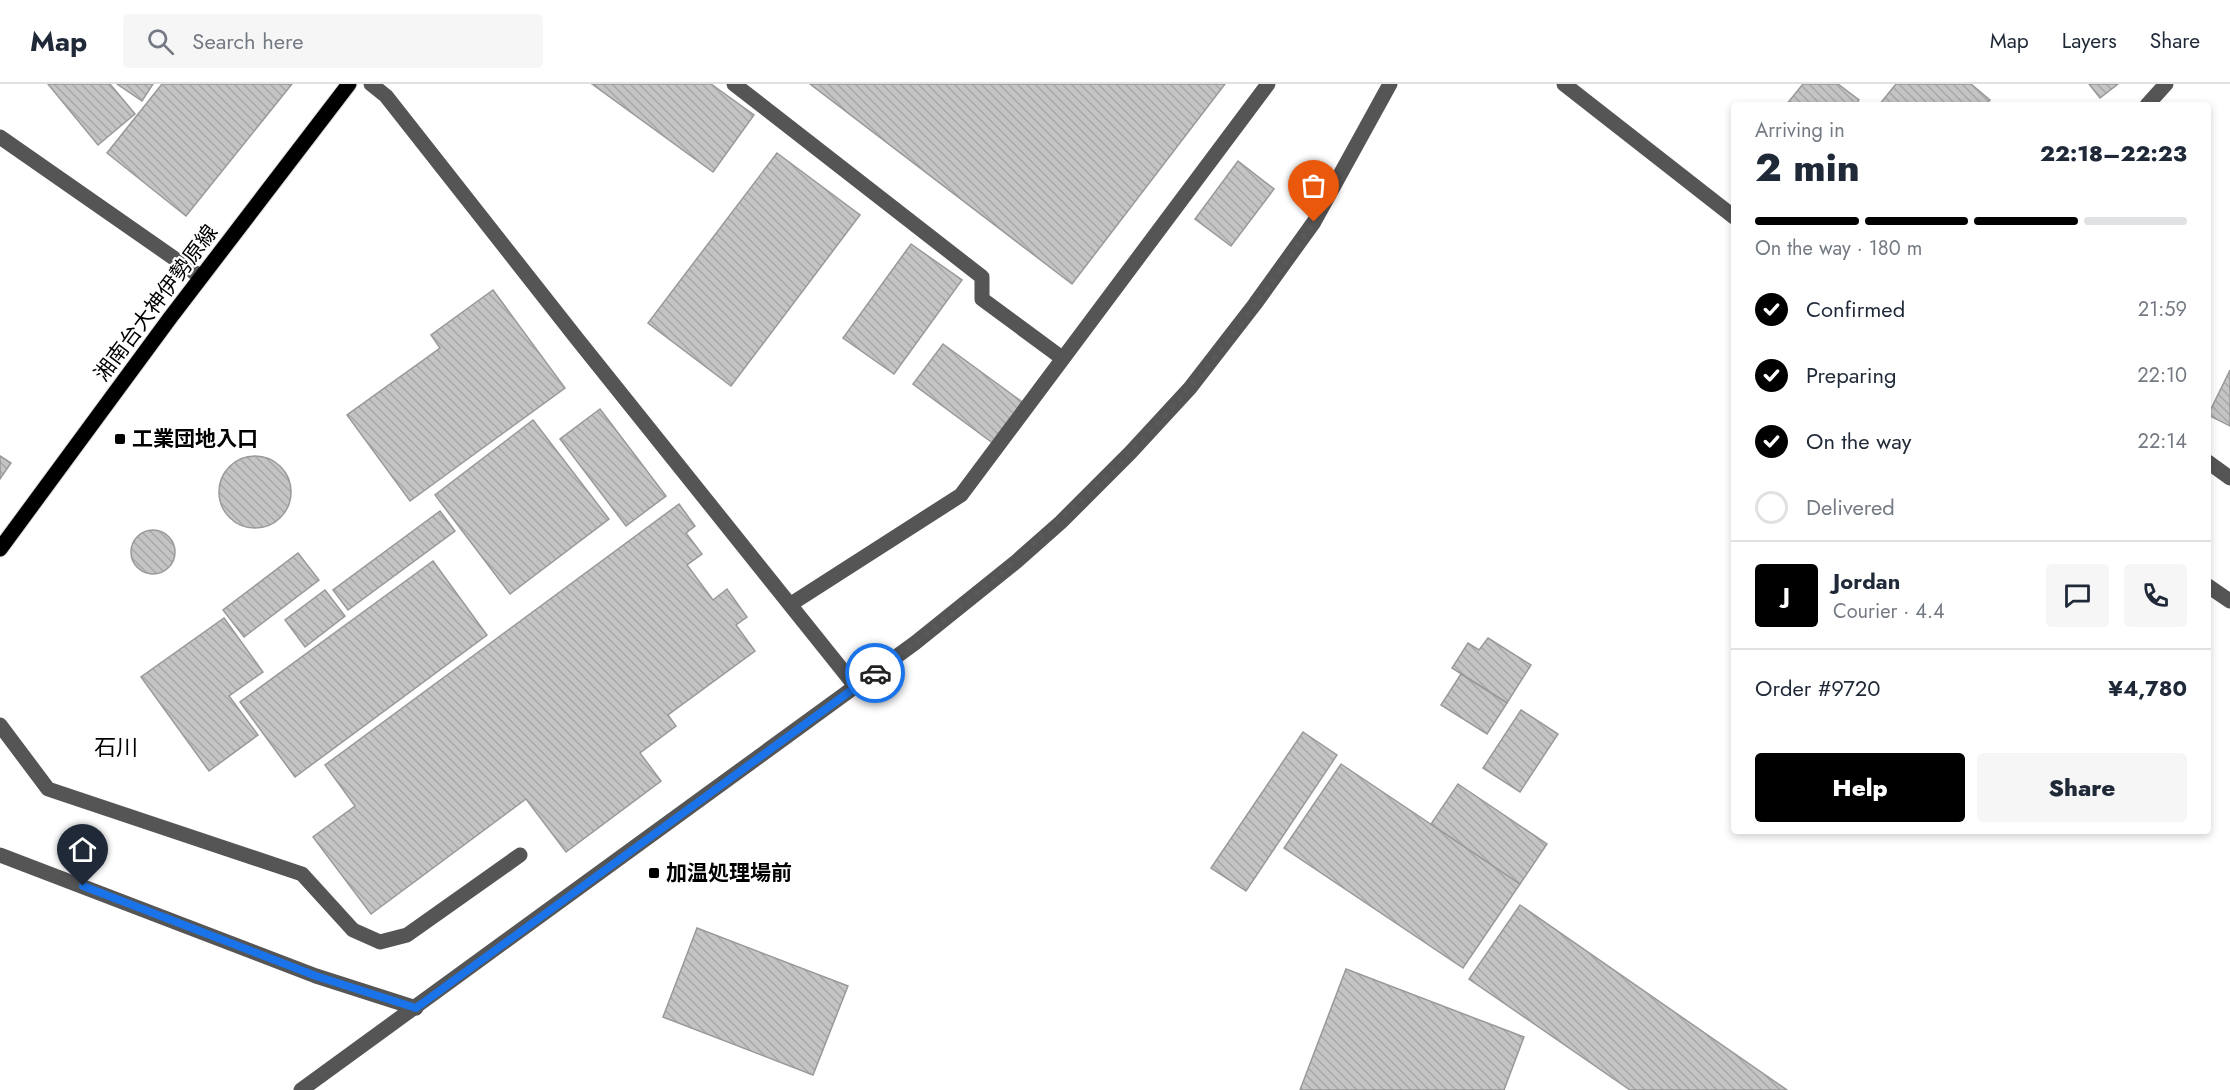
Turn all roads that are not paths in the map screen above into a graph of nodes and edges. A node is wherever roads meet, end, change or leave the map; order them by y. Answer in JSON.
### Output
{"nodes":[{"id":1,"x":349,"y":84,"type":"edge"},
{"id":2,"x":371,"y":84,"type":"edge"},
{"id":3,"x":734,"y":84,"type":"edge"},
{"id":4,"x":1268,"y":84,"type":"edge"},
{"id":5,"x":1390,"y":84,"type":"edge"},
{"id":6,"x":1564,"y":84,"type":"edge"},
{"id":7,"x":2166,"y":84,"type":"edge"},
{"id":8,"x":2150,"y":102,"type":"edge"},
{"id":9,"x":0,"y":137,"type":"edge"},
{"id":10,"x":1731,"y":215,"type":"edge"},
{"id":11,"x":201,"y":278,"type":"junction"},
{"id":12,"x":1062,"y":358,"type":"junction"},
{"id":13,"x":2211,"y":464,"type":"edge"},
{"id":14,"x":2230,"y":478,"type":"edge"},
{"id":15,"x":0,"y":549,"type":"edge"},
{"id":16,"x":2211,"y":588,"type":"edge"},
{"id":17,"x":2230,"y":602,"type":"edge"},
{"id":18,"x":791,"y":604,"type":"junction"},
{"id":19,"x":856,"y":687,"type":"junction"},
{"id":20,"x":0,"y":725,"type":"edge"},
{"id":21,"x":0,"y":855,"type":"edge"},
{"id":22,"x":520,"y":855,"type":"dead end"},
{"id":23,"x":416,"y":1008,"type":"junction"},
{"id":24,"x":301,"y":1090,"type":"edge"}],
"edges":[{"from":1,"to":11,"type":"main road","name":"湘南台大神伊勢原線"},
{"from":2,"to":18,"type":"street"},
{"from":3,"to":12,"type":"street"},
{"from":4,"to":12,"type":"street"},
{"from":5,"to":19,"type":"street"},
{"from":6,"to":10,"type":"street"},
{"from":7,"to":8,"type":"street"},
{"from":9,"to":11,"type":"street"},
{"from":11,"to":15,"type":"main road","name":"湘南台大神伊勢原線"},
{"from":12,"to":18,"type":"street"},
{"from":13,"to":14,"type":"street"},
{"from":16,"to":17,"type":"street"},
{"from":18,"to":19,"type":"street"},
{"from":19,"to":23,"type":"street"},
{"from":20,"to":22,"type":"street"},
{"from":21,"to":23,"type":"street"},
{"from":23,"to":24,"type":"street"}]}
